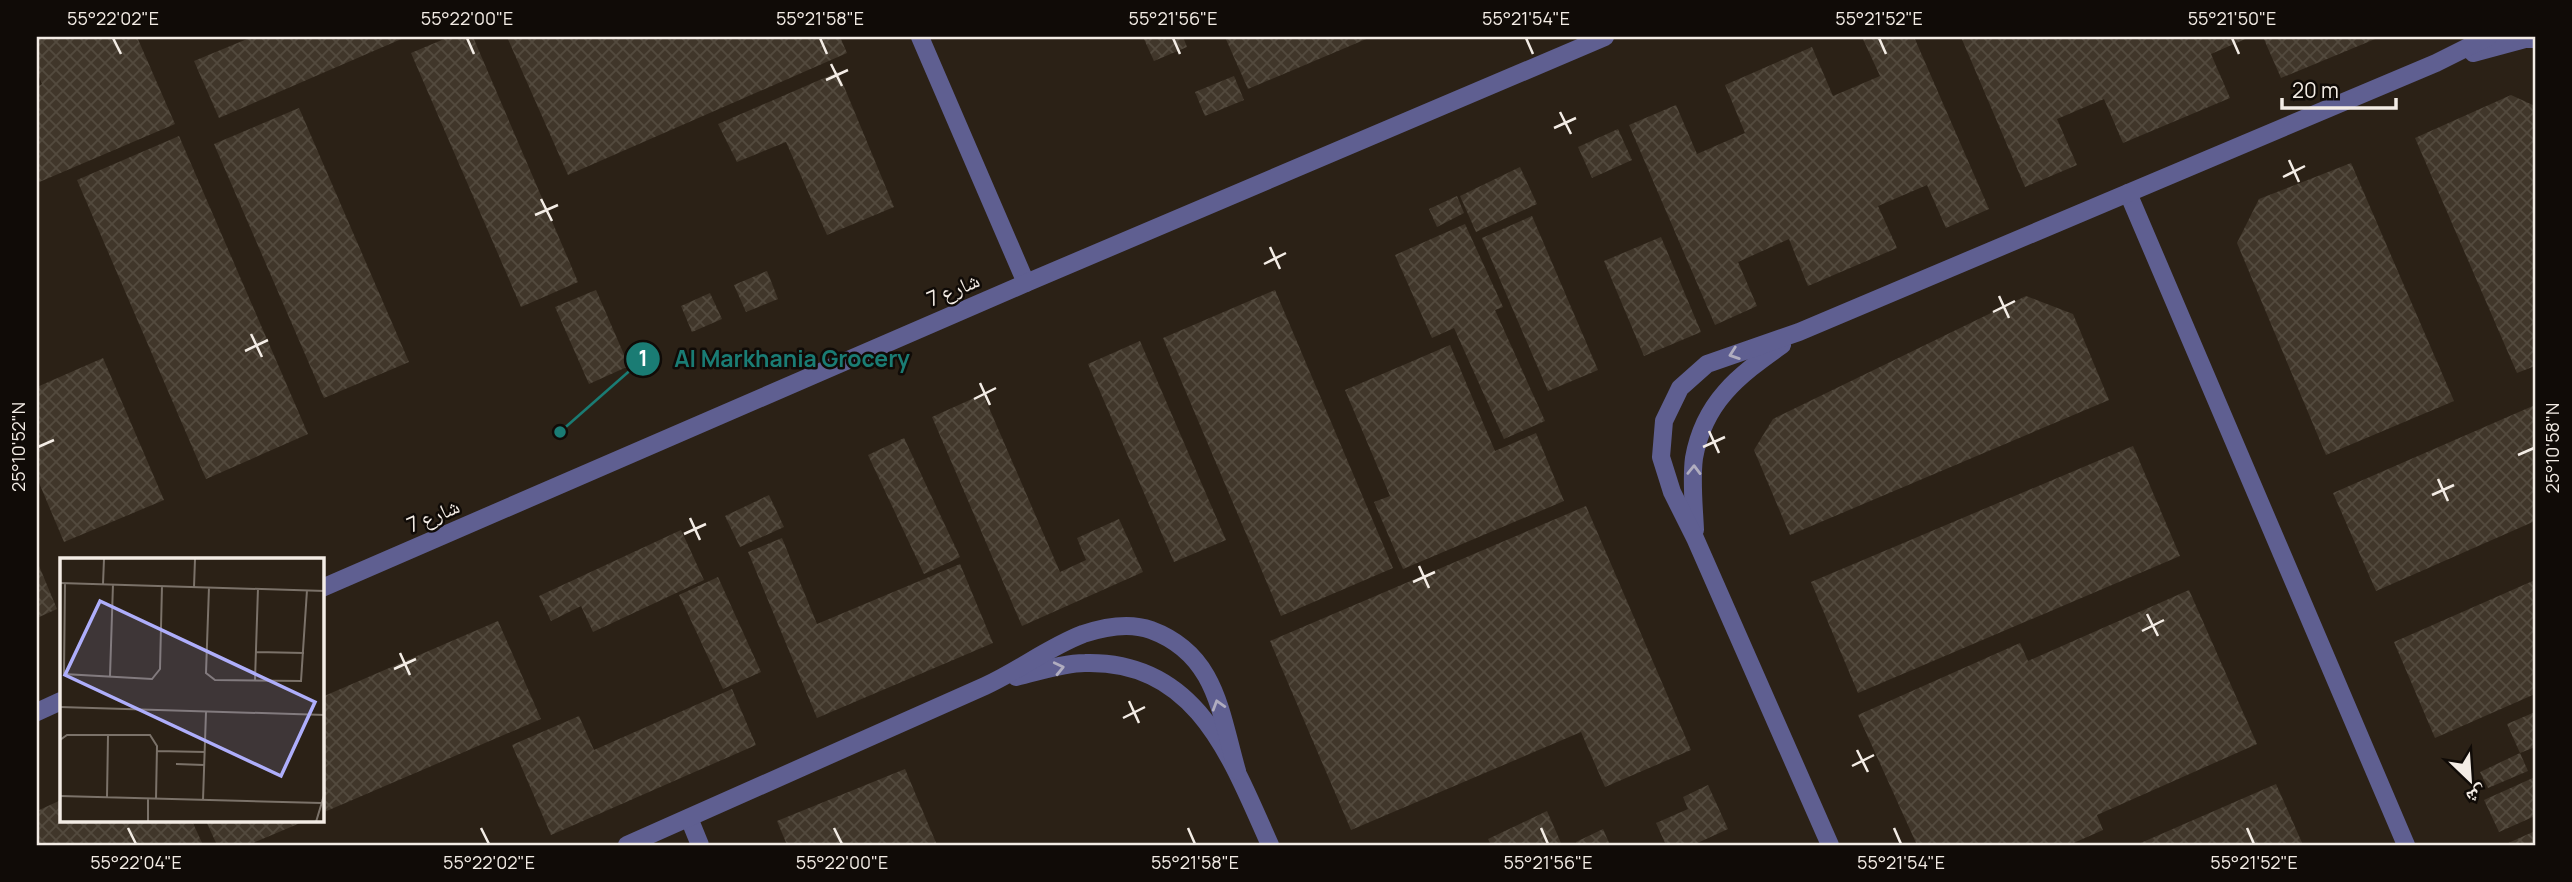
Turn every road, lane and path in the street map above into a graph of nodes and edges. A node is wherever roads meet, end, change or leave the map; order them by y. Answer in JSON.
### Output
{"nodes":[{"id":1,"x":920,"y":37,"type":"edge"},
{"id":2,"x":1605,"y":37,"type":"edge"},
{"id":3,"x":2488,"y":37,"type":"edge"},
{"id":4,"x":2535,"y":39,"type":"edge"},
{"id":5,"x":2436,"y":63,"type":"junction"},
{"id":6,"x":2128,"y":193,"type":"junction"},
{"id":7,"x":1026,"y":283,"type":"junction"},
{"id":8,"x":1799,"y":332,"type":"junction"},
{"id":9,"x":1695,"y":538,"type":"junction"},
{"id":10,"x":324,"y":587,"type":"edge"},
{"id":11,"x":992,"y":682,"type":"junction"},
{"id":12,"x":60,"y":701,"type":"edge"},
{"id":13,"x":37,"y":712,"type":"edge"},
{"id":14,"x":1237,"y":771,"type":"junction"},
{"id":15,"x":689,"y":818,"type":"junction"},
{"id":16,"x":627,"y":845,"type":"edge"},
{"id":17,"x":700,"y":845,"type":"edge"},
{"id":18,"x":1270,"y":845,"type":"edge"},
{"id":19,"x":1830,"y":845,"type":"edge"},
{"id":20,"x":2406,"y":845,"type":"edge"}],
"edges":[{"from":1,"to":7,"type":"street"},
{"from":2,"to":7,"type":"street","name":"شارع 7"},
{"from":3,"to":5,"type":"street"},
{"from":4,"to":5,"type":"street"},
{"from":5,"to":6,"type":"street"},
{"from":6,"to":8,"type":"street"},
{"from":6,"to":20,"type":"street"},
{"from":7,"to":10,"type":"street","name":"شارع 7"},
{"from":9,"to":8,"type":"street","one_way":true},
{"from":8,"to":9,"type":"street","one_way":true},
{"from":9,"to":19,"type":"street"},
{"from":11,"to":14,"type":"street","one_way":true},
{"from":14,"to":11,"type":"street","one_way":true},
{"from":11,"to":15,"type":"street"},
{"from":12,"to":13,"type":"street"},
{"from":14,"to":18,"type":"street"},
{"from":15,"to":16,"type":"street"},
{"from":15,"to":17,"type":"street"}]}
